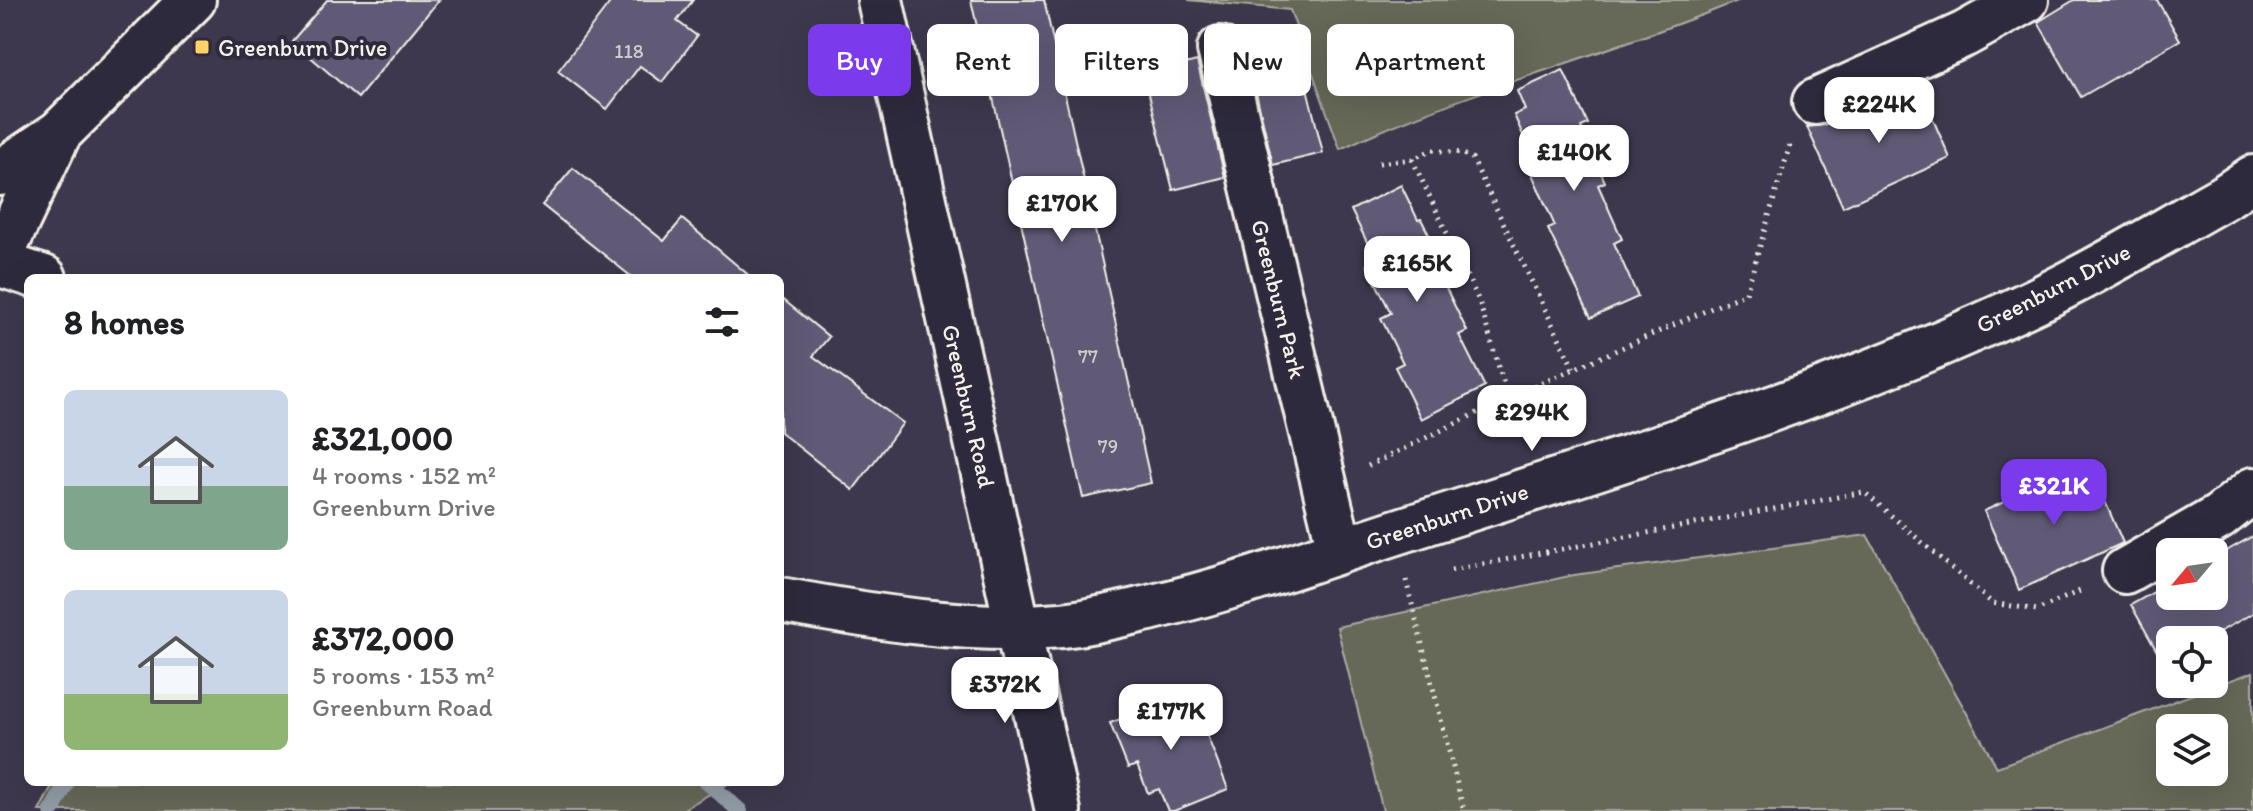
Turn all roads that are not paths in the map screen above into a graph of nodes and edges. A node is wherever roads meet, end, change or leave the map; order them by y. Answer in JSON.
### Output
{"nodes":[{"id":1,"x":193,"y":0,"type":"edge"},
{"id":2,"x":880,"y":0,"type":"edge"},
{"id":3,"x":2026,"y":0,"type":"edge"},
{"id":4,"x":1231,"y":96,"type":"edge"},
{"id":5,"x":1815,"y":102,"type":"road end"},
{"id":6,"x":59,"y":133,"type":"junction"},
{"id":7,"x":0,"y":173,"type":"edge"},
{"id":8,"x":2253,"y":178,"type":"edge"},
{"id":9,"x":0,"y":257,"type":"edge"},
{"id":10,"x":0,"y":264,"type":"edge"},
{"id":11,"x":31,"y":274,"type":"edge"},
{"id":12,"x":2253,"y":490,"type":"edge"},
{"id":13,"x":1340,"y":550,"type":"junction"},
{"id":14,"x":2125,"y":571,"type":"road end"},
{"id":15,"x":784,"y":601,"type":"edge"},
{"id":16,"x":1018,"y":625,"type":"junction"},
{"id":17,"x":1058,"y":811,"type":"edge"}],
"edges":[{"from":1,"to":6,"type":"street"},
{"from":2,"to":16,"type":"street","name":"Greenburn Road"},
{"from":3,"to":5,"type":"street"},
{"from":4,"to":13,"type":"street","name":"Greenburn Park"},
{"from":6,"to":7,"type":"street"},
{"from":6,"to":9,"type":"street"},
{"from":8,"to":13,"type":"street","name":"Greenburn Drive"},
{"from":10,"to":11,"type":"street"},
{"from":12,"to":14,"type":"street"},
{"from":13,"to":16,"type":"street","name":"Greenburn Drive"},
{"from":15,"to":16,"type":"street","name":"Greenburn Drive"},
{"from":16,"to":17,"type":"street","name":"Greenburn Road"}]}
